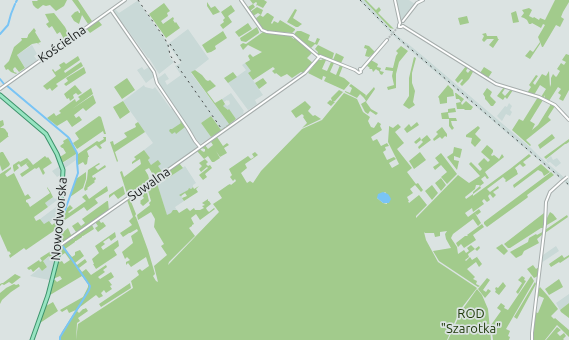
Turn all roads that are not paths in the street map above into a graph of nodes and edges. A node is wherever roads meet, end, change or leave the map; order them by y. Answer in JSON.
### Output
{"nodes":[{"id":1,"x":125,"y":0,"type":"edge"},
{"id":2,"x":241,"y":0,"type":"edge"},
{"id":3,"x":423,"y":0,"type":"edge"},
{"id":4,"x":395,"y":1,"type":"edge"},
{"id":5,"x":111,"y":10,"type":"junction"},
{"id":6,"x":402,"y":22,"type":"junction"},
{"id":7,"x":387,"y":40,"type":"tunnel mouth"},
{"id":8,"x":320,"y":58,"type":"junction"},
{"id":9,"x":0,"y":89,"type":"edge"},
{"id":10,"x":0,"y":95,"type":"edge"},
{"id":11,"x":569,"y":120,"type":"edge"},
{"id":12,"x":200,"y":148,"type":"junction"},
{"id":13,"x":568,"y":176,"type":"edge"},
{"id":14,"x":59,"y":246,"type":"junction"},
{"id":15,"x":32,"y":340,"type":"edge"},
{"id":16,"x":532,"y":340,"type":"edge"}],
"edges":[{"from":1,"to":5,"type":"street","name":"Kościelna"},
{"from":2,"to":8,"type":"street"},
{"from":3,"to":6,"type":"street"},
{"from":4,"to":6,"type":"street"},
{"from":5,"to":9,"type":"street","name":"Kościelna"},
{"from":5,"to":12,"type":"street"},
{"from":6,"to":11,"type":"street"},
{"from":7,"to":8,"type":"street"},
{"from":8,"to":12,"type":"street","name":"Suwalna"},
{"from":10,"to":14,"type":"main road","name":"Nowodworska"},
{"from":12,"to":14,"type":"street","name":"Suwalna"},
{"from":13,"to":16,"type":"street","bridge":true},
{"from":14,"to":15,"type":"main road","name":"Nowodworska"}]}
